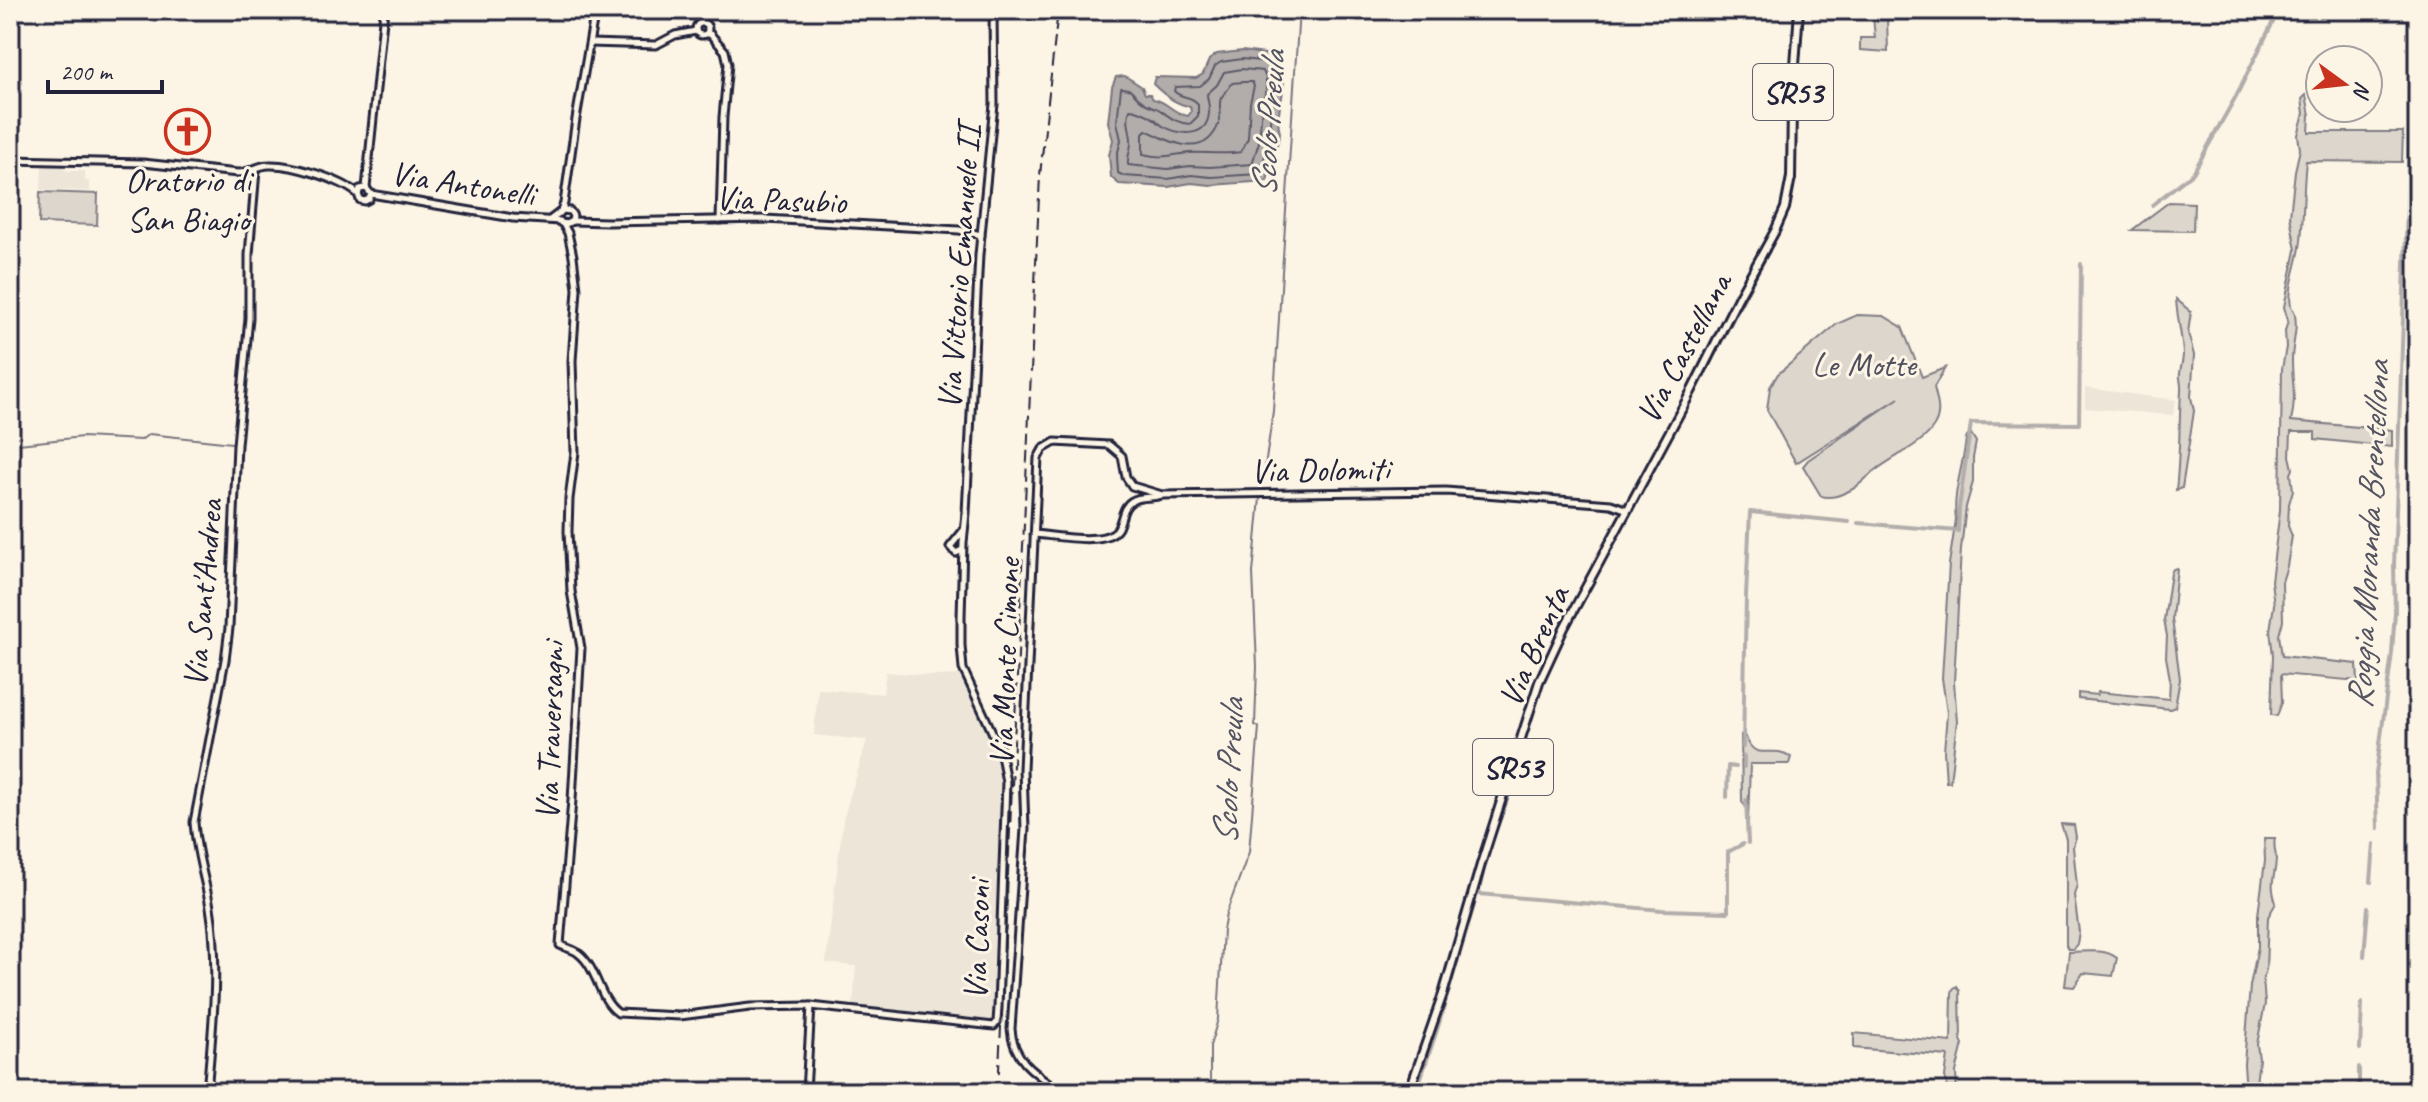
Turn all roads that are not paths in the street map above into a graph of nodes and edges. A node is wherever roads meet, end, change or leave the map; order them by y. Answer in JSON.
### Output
{"nodes":[{"id":1,"x":384,"y":10,"type":"edge"},
{"id":2,"x":595,"y":10,"type":"edge"},
{"id":3,"x":993,"y":10,"type":"edge"},
{"id":4,"x":1799,"y":10,"type":"edge"},
{"id":5,"x":696,"y":31,"type":"junction"},
{"id":6,"x":707,"y":34,"type":"junction"},
{"id":7,"x":590,"y":43,"type":"junction"},
{"id":8,"x":10,"y":160,"type":"edge"},
{"id":9,"x":256,"y":170,"type":"junction"},
{"id":10,"x":1791,"y":177,"type":"junction"},
{"id":11,"x":366,"y":188,"type":"junction"},
{"id":12,"x":358,"y":194,"type":"junction"},
{"id":13,"x":371,"y":194,"type":"junction"},
{"id":14,"x":1785,"y":208,"type":"junction"},
{"id":15,"x":565,"y":216,"type":"junction"},
{"id":16,"x":720,"y":220,"type":"junction"},
{"id":17,"x":1779,"y":234,"type":"junction"},
{"id":18,"x":981,"y":235,"type":"junction"},
{"id":19,"x":1759,"y":262,"type":"junction"},
{"id":20,"x":1654,"y":459,"type":"joint"},
{"id":21,"x":1162,"y":495,"type":"junction"},
{"id":22,"x":1629,"y":510,"type":"junction"},
{"id":23,"x":966,"y":527,"type":"junction"},
{"id":24,"x":1034,"y":534,"type":"junction"},
{"id":25,"x":955,"y":540,"type":"junction"},
{"id":26,"x":963,"y":547,"type":"junction"},
{"id":27,"x":956,"y":553,"type":"junction"},
{"id":28,"x":963,"y":565,"type":"junction"},
{"id":29,"x":811,"y":1006,"type":"junction"},
{"id":30,"x":207,"y":1092,"type":"edge"},
{"id":31,"x":806,"y":1092,"type":"edge"},
{"id":32,"x":1062,"y":1092,"type":"edge"},
{"id":33,"x":1409,"y":1092,"type":"edge"}],
"edges":[{"from":1,"to":11,"type":"street"},
{"from":2,"to":7,"type":"street"},
{"from":3,"to":18,"type":"street","name":"Via Vittorio Emanuele II"},
{"from":4,"to":10,"type":"main road","name":"Via Castellana","number":"SR53"},
{"from":5,"to":6,"type":"street"},
{"from":5,"to":6,"type":"street"},
{"from":5,"to":7,"type":"street"},
{"from":6,"to":16,"type":"street"},
{"from":7,"to":15,"type":"street"},
{"from":8,"to":9,"type":"street"},
{"from":9,"to":12,"type":"street"},
{"from":9,"to":30,"type":"street","name":"Via Sant'Andrea"},
{"from":10,"to":14,"type":"main road","name":"Via Castellana","number":"SR53"},
{"from":10,"to":17,"type":"main road","name":"Via Castellana","number":"SR53"},
{"from":11,"to":12,"type":"street"},
{"from":11,"to":13,"type":"street"},
{"from":12,"to":13,"type":"street"},
{"from":13,"to":15,"type":"street","name":"Via Antonelli"},
{"from":14,"to":17,"type":"main road"},
{"from":14,"to":19,"type":"main road","name":"Via Castellana","number":"SR53"},
{"from":15,"to":16,"type":"street","name":"Via Pasubio"},
{"from":15,"to":29,"type":"street","name":"Via Traversagni"},
{"from":16,"to":18,"type":"street","name":"Via Pasubio"},
{"from":17,"to":19,"type":"main road","name":"Via Castellana","number":"SR53"},
{"from":18,"to":23,"type":"street","name":"Via Vittorio Emanuele II"},
{"from":19,"to":20,"type":"main road","name":"Via Castellana","number":"SR53"},
{"from":20,"to":22,"type":"main road","name":"Via Brenta","number":"SR53"},
{"from":21,"to":22,"type":"street","name":"Via Dolomiti"},
{"from":21,"to":24,"type":"street","name":"Via Dolomiti"},
{"from":21,"to":24,"type":"street","name":"Via Monte Cimone"},
{"from":22,"to":33,"type":"main road","name":"Via Brenta","number":"SR53"},
{"from":23,"to":25,"type":"street"},
{"from":23,"to":26,"type":"street","name":"Via Vittorio Emanuele II"},
{"from":24,"to":32,"type":"street","name":"Via Monte Cimone"},
{"from":25,"to":26,"type":"street"},
{"from":25,"to":27,"type":"street"},
{"from":26,"to":27,"type":"street"},
{"from":26,"to":28,"type":"street","name":"Via Vittorio Emanuele II"},
{"from":27,"to":28,"type":"street"},
{"from":28,"to":29,"type":"street","name":"Via Casoni"},
{"from":29,"to":31,"type":"street"}]}
